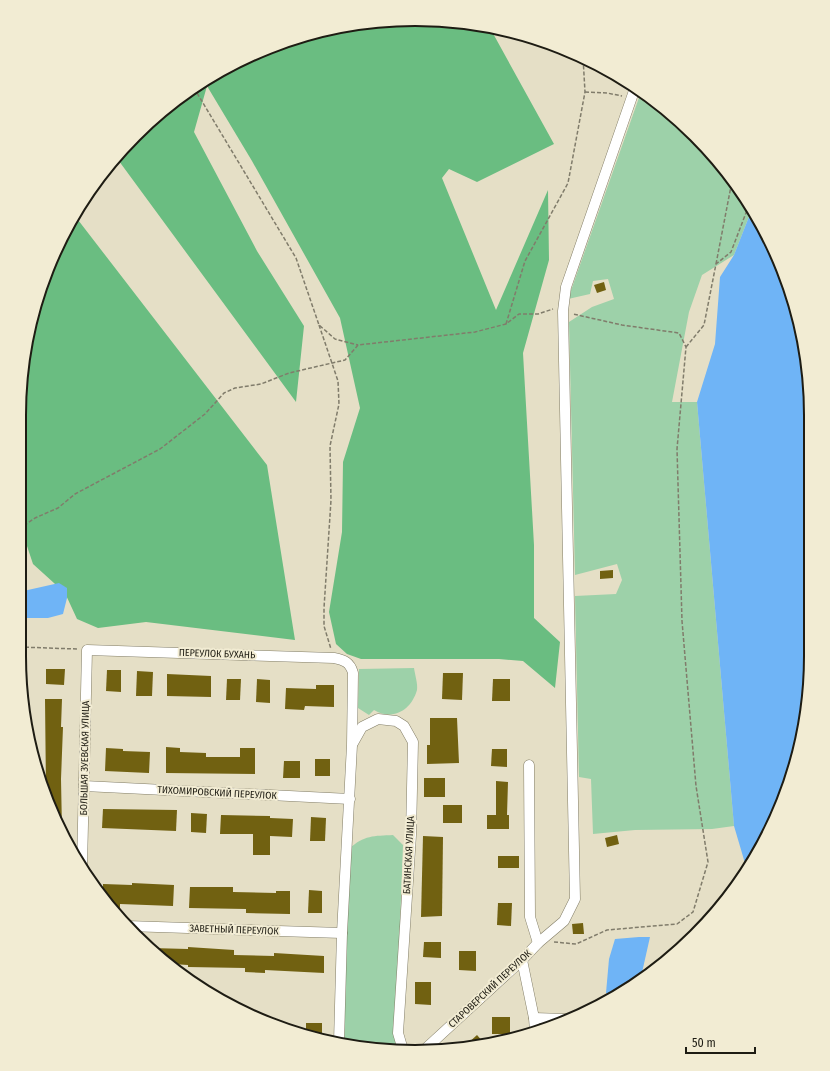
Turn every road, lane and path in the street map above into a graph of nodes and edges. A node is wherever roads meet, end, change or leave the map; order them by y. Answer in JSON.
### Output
{"nodes":[{"id":1,"x":583,"y":64,"type":"edge"},
{"id":2,"x":585,"y":92,"type":"junction"},
{"id":3,"x":197,"y":93,"type":"edge"},
{"id":4,"x":633,"y":93,"type":"edge"},
{"id":5,"x":631,"y":100,"type":"junction"},
{"id":6,"x":731,"y":188,"type":"edge"},
{"id":7,"x":746,"y":212,"type":"edge"},
{"id":8,"x":716,"y":264,"type":"junction"},
{"id":9,"x":563,"y":309,"type":"junction"},
{"id":10,"x":506,"y":324,"type":"junction"},
{"id":11,"x":319,"y":325,"type":"junction"},
{"id":12,"x":358,"y":345,"type":"junction"},
{"id":13,"x":686,"y":347,"type":"junction"},
{"id":14,"x":332,"y":362,"type":"junction"},
{"id":15,"x":26,"y":525,"type":"edge"},
{"id":16,"x":26,"y":647,"type":"edge"},
{"id":17,"x":87,"y":650,"type":"junction"},
{"id":18,"x":334,"y":658,"type":"junction"},
{"id":19,"x":346,"y":661,"type":"joint"},
{"id":20,"x":352,"y":745,"type":"junction"},
{"id":21,"x":529,"y":765,"type":"dead end"},
{"id":22,"x":84,"y":786,"type":"junction"},
{"id":23,"x":350,"y":799,"type":"junction"},
{"id":24,"x":82,"y":857,"type":"edge"},
{"id":25,"x":136,"y":926,"type":"edge"},
{"id":26,"x":342,"y":933,"type":"junction"},
{"id":27,"x":540,"y":942,"type":"junction"},
{"id":28,"x":522,"y":960,"type":"junction"},
{"id":29,"x":534,"y":1018,"type":"junction"},
{"id":30,"x":554,"y":1019,"type":"edge"},
{"id":31,"x":535,"y":1026,"type":"edge"},
{"id":32,"x":339,"y":1038,"type":"edge"},
{"id":33,"x":401,"y":1044,"type":"edge"},
{"id":34,"x":430,"y":1044,"type":"edge"}],
"edges":[{"from":1,"to":2,"type":"path"},
{"from":2,"to":5,"type":"path"},
{"from":2,"to":10,"type":"path"},
{"from":3,"to":11,"type":"path"},
{"from":4,"to":5,"type":"street","name":"СТАРОВЕРСКИЙ ПЕРЕУЛОК"},
{"from":5,"to":9,"type":"street","name":"СТАРОВЕРСКИЙ ПЕРЕУЛОК"},
{"from":6,"to":8,"type":"path"},
{"from":7,"to":8,"type":"path"},
{"from":8,"to":13,"type":"path"},
{"from":9,"to":10,"type":"path"},
{"from":9,"to":13,"type":"path"},
{"from":9,"to":27,"type":"street","name":"СТАРОВЕРСКИЙ ПЕРЕУЛОК"},
{"from":10,"to":12,"type":"path"},
{"from":11,"to":12,"type":"path"},
{"from":11,"to":14,"type":"path"},
{"from":12,"to":14,"type":"path"},
{"from":13,"to":27,"type":"path"},
{"from":14,"to":15,"type":"path"},
{"from":14,"to":18,"type":"path"},
{"from":16,"to":17,"type":"path"},
{"from":17,"to":18,"type":"street","name":"ПЕРЕУЛОК БУХАНЬ"},
{"from":17,"to":22,"type":"street","name":"БОЛЬШАЯ ЗУЕВСКАЯ УЛИЦА"},
{"from":18,"to":19,"type":"street","name":"ПЕРЕУЛОК БУХАНЬ"},
{"from":19,"to":20,"type":"street","name":"БАТИНСКАЯ УЛИЦА"},
{"from":20,"to":23,"type":"street","name":"БАТИНСКАЯ УЛИЦА"},
{"from":20,"to":33,"type":"street","name":"БАТИНСКАЯ УЛИЦА"},
{"from":21,"to":27,"type":"street"},
{"from":22,"to":23,"type":"street","name":"ТИХОМИРОВСКИЙ ПЕРЕУЛОК"},
{"from":22,"to":24,"type":"street","name":"БОЛЬШАЯ ЗУЕВСКАЯ УЛИЦА"},
{"from":23,"to":26,"type":"street","name":"БАТИНСКАЯ УЛИЦА"},
{"from":25,"to":26,"type":"street","name":"ЗАВЕТНЫЙ ПЕРЕУЛОК"},
{"from":26,"to":32,"type":"street","name":"БАТИНСКАЯ УЛИЦА"},
{"from":27,"to":28,"type":"street","name":"СТАРОВЕРСКИЙ ПЕРЕУЛОК"},
{"from":28,"to":29,"type":"street"},
{"from":28,"to":34,"type":"street","name":"СТАРОВЕРСКИЙ ПЕРЕУЛОК"},
{"from":29,"to":30,"type":"street"},
{"from":29,"to":31,"type":"street"}]}
